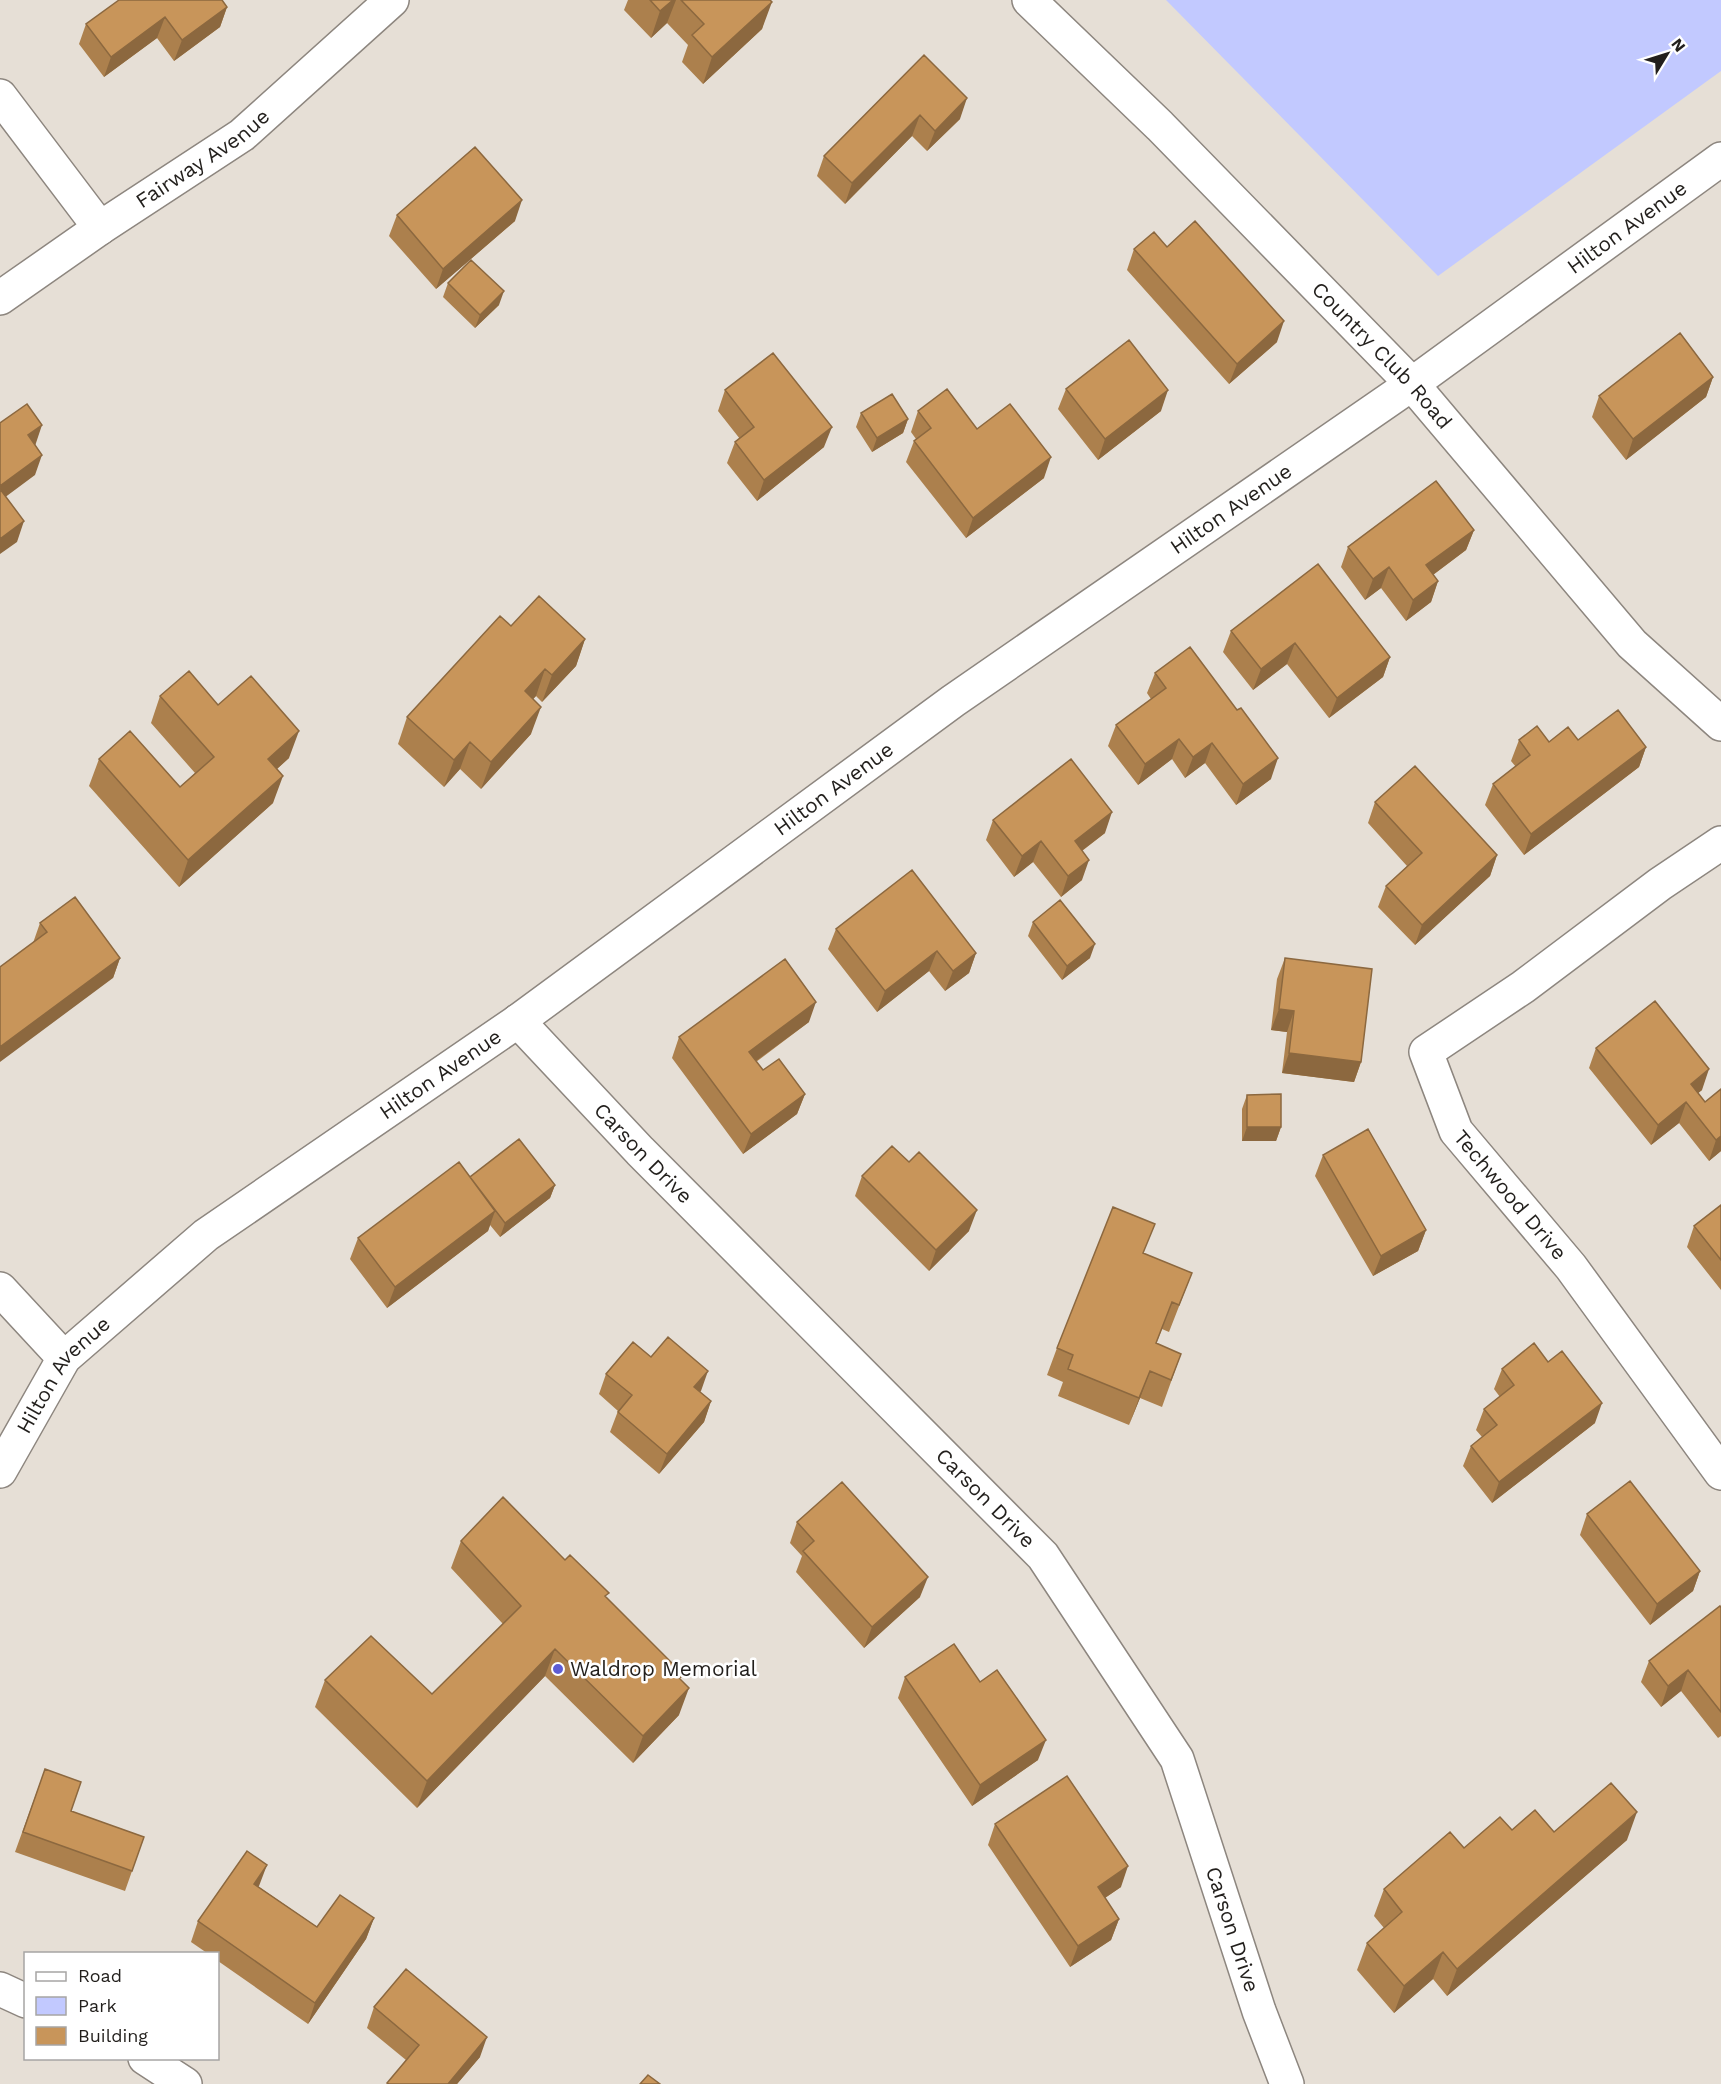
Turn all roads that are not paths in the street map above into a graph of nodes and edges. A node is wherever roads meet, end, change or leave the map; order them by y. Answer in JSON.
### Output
{"nodes":[{"id":1,"x":392,"y":0,"type":"edge"},
{"id":2,"x":1029,"y":0,"type":"edge"},
{"id":3,"x":0,"y":96,"type":"edge"},
{"id":4,"x":1721,"y":159,"type":"edge"},
{"id":5,"x":100,"y":228,"type":"junction"},
{"id":6,"x":0,"y":298,"type":"edge"},
{"id":7,"x":1412,"y":384,"type":"junction"},
{"id":8,"x":1721,"y":724,"type":"edge"},
{"id":9,"x":1721,"y":843,"type":"edge"},
{"id":10,"x":518,"y":1021,"type":"junction"},
{"id":11,"x":0,"y":1289,"type":"edge"},
{"id":12,"x":64,"y":1358,"type":"junction"},
{"id":13,"x":0,"y":1471,"type":"edge"},
{"id":14,"x":1721,"y":1473,"type":"edge"},
{"id":15,"x":0,"y":1989,"type":"edge"},
{"id":16,"x":24,"y":2000,"type":"edge"},
{"id":17,"x":148,"y":2060,"type":"edge"},
{"id":18,"x":185,"y":2084,"type":"edge"},
{"id":19,"x":1287,"y":2084,"type":"edge"}],
"edges":[{"from":1,"to":5,"type":"street","name":"Fairway Avenue"},
{"from":2,"to":7,"type":"street","name":"Country Club Road"},
{"from":3,"to":5,"type":"street"},
{"from":4,"to":7,"type":"street","name":"Hilton Avenue"},
{"from":5,"to":6,"type":"street","name":"Fairway Avenue"},
{"from":7,"to":8,"type":"street","name":"Country Club Road"},
{"from":7,"to":10,"type":"street","name":"Hilton Avenue"},
{"from":9,"to":14,"type":"street","name":"Techwood Drive"},
{"from":10,"to":12,"type":"street","name":"Hilton Avenue"},
{"from":10,"to":19,"type":"street","name":"Carson Drive"},
{"from":11,"to":12,"type":"street"},
{"from":12,"to":13,"type":"street","name":"Hilton Avenue"},
{"from":15,"to":16,"type":"street"},
{"from":17,"to":18,"type":"street"}]}
